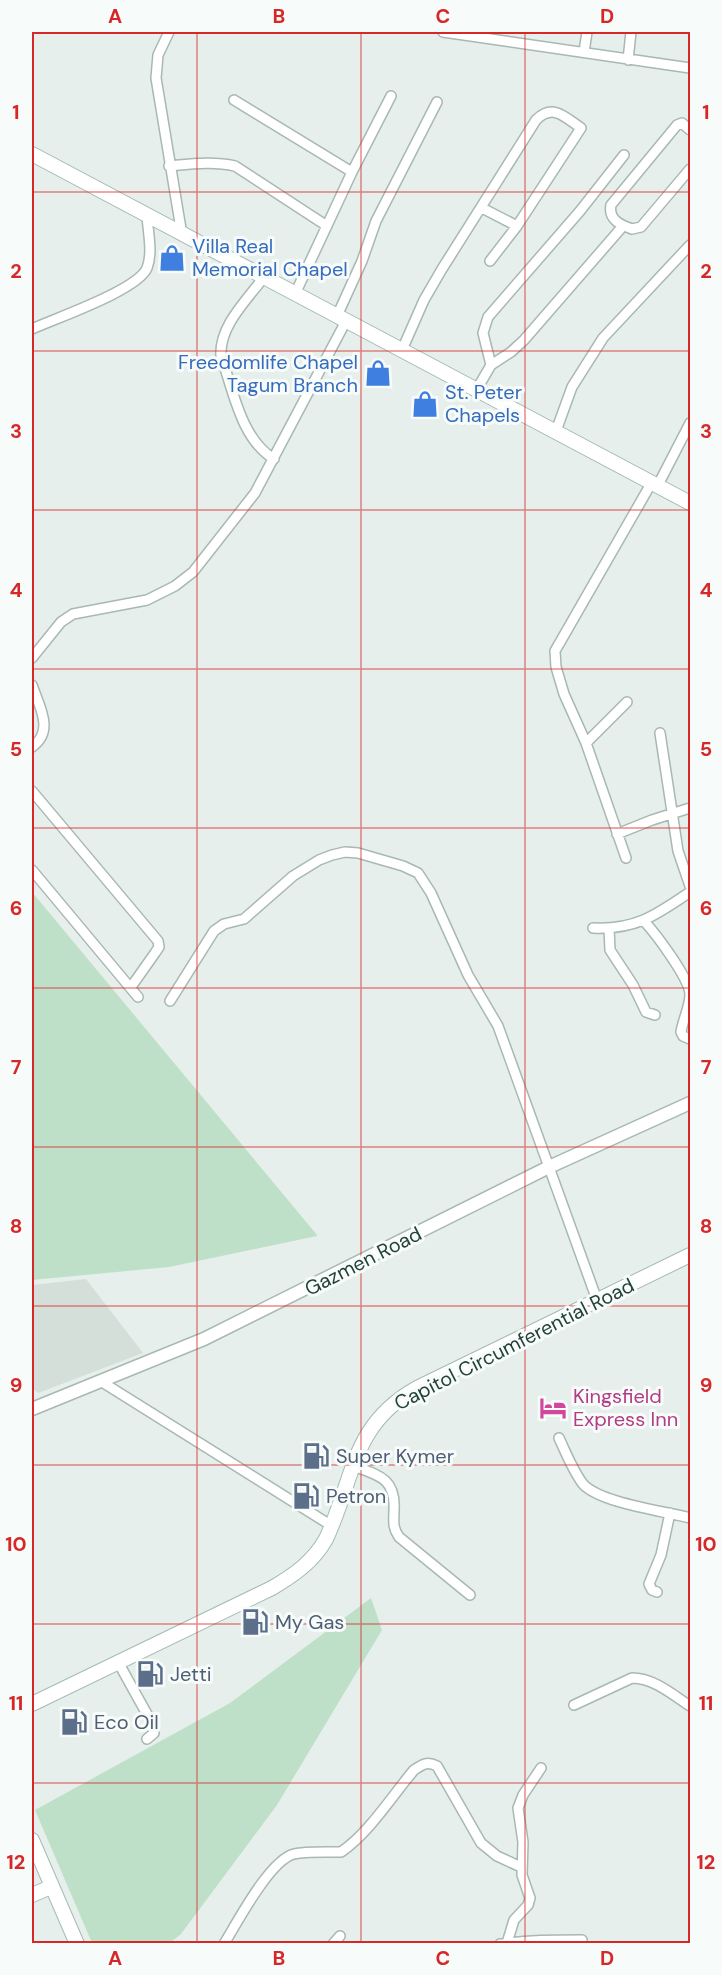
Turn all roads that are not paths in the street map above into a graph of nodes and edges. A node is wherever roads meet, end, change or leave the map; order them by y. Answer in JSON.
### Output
{"nodes":[{"id":1,"x":169,"y":32,"type":"edge"},
{"id":2,"x":443,"y":32,"type":"edge"},
{"id":3,"x":587,"y":32,"type":"edge"},
{"id":4,"x":631,"y":32,"type":"edge"},
{"id":5,"x":584,"y":52,"type":"junction"},
{"id":6,"x":628,"y":60,"type":"junction"},
{"id":7,"x":690,"y":68,"type":"edge"},
{"id":8,"x":392,"y":96,"type":"dead end"},
{"id":9,"x":234,"y":100,"type":"dead end"},
{"id":10,"x":437,"y":102,"type":"dead end"},
{"id":11,"x":690,"y":129,"type":"edge"},
{"id":12,"x":32,"y":153,"type":"edge"},
{"id":13,"x":624,"y":155,"type":"dead end"},
{"id":14,"x":170,"y":166,"type":"junction"},
{"id":15,"x":690,"y":170,"type":"edge"},
{"id":16,"x":352,"y":172,"type":"junction"},
{"id":17,"x":482,"y":208,"type":"junction"},
{"id":18,"x":147,"y":216,"type":"junction"},
{"id":19,"x":327,"y":226,"type":"junction"},
{"id":20,"x":517,"y":226,"type":"junction"},
{"id":21,"x":623,"y":226,"type":"junction"},
{"id":22,"x":182,"y":235,"type":"junction"},
{"id":23,"x":690,"y":245,"type":"edge"},
{"id":24,"x":681,"y":254,"type":"junction"},
{"id":25,"x":490,"y":261,"type":"dead end"},
{"id":26,"x":690,"y":262,"type":"edge"},
{"id":27,"x":264,"y":278,"type":"junction"},
{"id":28,"x":295,"y":294,"type":"junction"},
{"id":29,"x":342,"y":318,"type":"junction"},
{"id":30,"x":32,"y":329,"type":"edge"},
{"id":31,"x":402,"y":350,"type":"junction"},
{"id":32,"x":491,"y":365,"type":"junction"},
{"id":33,"x":477,"y":389,"type":"junction"},
{"id":34,"x":690,"y":423,"type":"edge"},
{"id":35,"x":556,"y":432,"type":"junction"},
{"id":36,"x":274,"y":459,"type":"junction"},
{"id":37,"x":655,"y":483,"type":"junction"},
{"id":38,"x":690,"y":504,"type":"edge"},
{"id":39,"x":32,"y":658,"type":"edge"},
{"id":40,"x":32,"y":685,"type":"edge"},
{"id":41,"x":627,"y":702,"type":"dead end"},
{"id":42,"x":660,"y":733,"type":"dead end"},
{"id":43,"x":586,"y":743,"type":"junction"},
{"id":44,"x":32,"y":747,"type":"edge"},
{"id":45,"x":32,"y":791,"type":"edge"},
{"id":46,"x":690,"y":808,"type":"edge"},
{"id":47,"x":671,"y":813,"type":"junction"},
{"id":48,"x":617,"y":834,"type":"junction"},
{"id":49,"x":626,"y":858,"type":"dead end"},
{"id":50,"x":32,"y":870,"type":"edge"},
{"id":51,"x":690,"y":886,"type":"edge"},
{"id":52,"x":690,"y":892,"type":"edge"},
{"id":53,"x":644,"y":921,"type":"junction"},
{"id":54,"x":593,"y":928,"type":"dead end"},
{"id":55,"x":609,"y":928,"type":"junction"},
{"id":56,"x":131,"y":987,"type":"junction"},
{"id":57,"x":138,"y":997,"type":"dead end"},
{"id":58,"x":170,"y":1001,"type":"dead end"},
{"id":59,"x":655,"y":1015,"type":"dead end"},
{"id":60,"x":690,"y":1039,"type":"edge"},
{"id":61,"x":690,"y":1103,"type":"edge"},
{"id":62,"x":549,"y":1167,"type":"junction"},
{"id":63,"x":690,"y":1255,"type":"edge"},
{"id":64,"x":597,"y":1300,"type":"junction"},
{"id":65,"x":102,"y":1382,"type":"junction"},
{"id":66,"x":32,"y":1409,"type":"edge"},
{"id":67,"x":559,"y":1438,"type":"dead end"},
{"id":68,"x":353,"y":1466,"type":"junction"},
{"id":69,"x":670,"y":1513,"type":"junction"},
{"id":70,"x":690,"y":1518,"type":"edge"},
{"id":71,"x":332,"y":1526,"type":"junction"},
{"id":72,"x":657,"y":1592,"type":"dead end"},
{"id":73,"x":470,"y":1595,"type":"dead end"},
{"id":74,"x":118,"y":1662,"type":"junction"},
{"id":75,"x":32,"y":1704,"type":"edge"},
{"id":76,"x":574,"y":1705,"type":"dead end"},
{"id":77,"x":690,"y":1706,"type":"edge"},
{"id":78,"x":147,"y":1738,"type":"dead end"},
{"id":79,"x":541,"y":1768,"type":"dead end"},
{"id":80,"x":32,"y":1840,"type":"edge"},
{"id":81,"x":521,"y":1867,"type":"junction"},
{"id":82,"x":51,"y":1887,"type":"junction"},
{"id":83,"x":32,"y":1895,"type":"edge"},
{"id":84,"x":503,"y":1943,"type":"edge"},
{"id":85,"x":77,"y":1944,"type":"edge"},
{"id":86,"x":224,"y":1944,"type":"edge"},
{"id":87,"x":581,"y":1944,"type":"edge"}],
"edges":[{"from":1,"to":14,"type":"street"},
{"from":2,"to":5,"type":"street"},
{"from":3,"to":5,"type":"street"},
{"from":4,"to":6,"type":"street"},
{"from":5,"to":6,"type":"street"},
{"from":6,"to":7,"type":"street"},
{"from":8,"to":16,"type":"street"},
{"from":9,"to":16,"type":"street"},
{"from":10,"to":29,"type":"street"},
{"from":11,"to":21,"type":"street"},
{"from":12,"to":18,"type":"main road"},
{"from":13,"to":32,"type":"street"},
{"from":14,"to":19,"type":"street"},
{"from":14,"to":22,"type":"street"},
{"from":15,"to":21,"type":"street"},
{"from":16,"to":19,"type":"street"},
{"from":17,"to":20,"type":"street"},
{"from":17,"to":20,"type":"street"},
{"from":17,"to":31,"type":"street"},
{"from":18,"to":22,"type":"main road"},
{"from":18,"to":30,"type":"street"},
{"from":19,"to":28,"type":"street"},
{"from":20,"to":25,"type":"street"},
{"from":21,"to":32,"type":"street"},
{"from":22,"to":27,"type":"main road"},
{"from":23,"to":24,"type":"street"},
{"from":24,"to":26,"type":"street"},
{"from":24,"to":35,"type":"street"},
{"from":27,"to":28,"type":"main road"},
{"from":27,"to":36,"type":"street"},
{"from":28,"to":29,"type":"main road"},
{"from":29,"to":31,"type":"main road"},
{"from":29,"to":36,"type":"street"},
{"from":31,"to":33,"type":"main road"},
{"from":32,"to":33,"type":"street"},
{"from":33,"to":35,"type":"main road"},
{"from":34,"to":37,"type":"street"},
{"from":35,"to":37,"type":"main road"},
{"from":36,"to":39,"type":"street"},
{"from":37,"to":38,"type":"main road"},
{"from":37,"to":43,"type":"street"},
{"from":40,"to":44,"type":"street"},
{"from":41,"to":43,"type":"street"},
{"from":42,"to":47,"type":"street"},
{"from":43,"to":48,"type":"street"},
{"from":45,"to":56,"type":"street"},
{"from":46,"to":47,"type":"street"},
{"from":47,"to":48,"type":"street"},
{"from":47,"to":51,"type":"street"},
{"from":48,"to":49,"type":"street"},
{"from":50,"to":56,"type":"street"},
{"from":52,"to":53,"type":"street"},
{"from":53,"to":55,"type":"street"},
{"from":53,"to":60,"type":"street"},
{"from":54,"to":55,"type":"street"},
{"from":55,"to":59,"type":"street"},
{"from":56,"to":57,"type":"street"},
{"from":58,"to":62,"type":"street"},
{"from":61,"to":62,"type":"street","name":"Gazmen Road"},
{"from":62,"to":64,"type":"street"},
{"from":62,"to":65,"type":"street","name":"Gazmen Road"},
{"from":63,"to":64,"type":"main road","name":"Capitol Circumferential Road"},
{"from":64,"to":68,"type":"main road","name":"Capitol Circumferential Road"},
{"from":65,"to":66,"type":"street","name":"Gazmen Road"},
{"from":65,"to":71,"type":"street"},
{"from":67,"to":69,"type":"street"},
{"from":68,"to":71,"type":"main road","name":"Capitol Circumferential Road"},
{"from":68,"to":73,"type":"street"},
{"from":69,"to":70,"type":"street"},
{"from":69,"to":72,"type":"street"},
{"from":71,"to":74,"type":"main road","name":"Capitol Circumferential Road"},
{"from":74,"to":75,"type":"main road","name":"Capitol Circumferential Road"},
{"from":74,"to":78,"type":"street"},
{"from":76,"to":77,"type":"street"},
{"from":79,"to":81,"type":"street"},
{"from":80,"to":82,"type":"main road"},
{"from":81,"to":84,"type":"street"},
{"from":81,"to":86,"type":"street"},
{"from":82,"to":83,"type":"main road"},
{"from":82,"to":85,"type":"main road"},
{"from":84,"to":87,"type":"street"}]}
